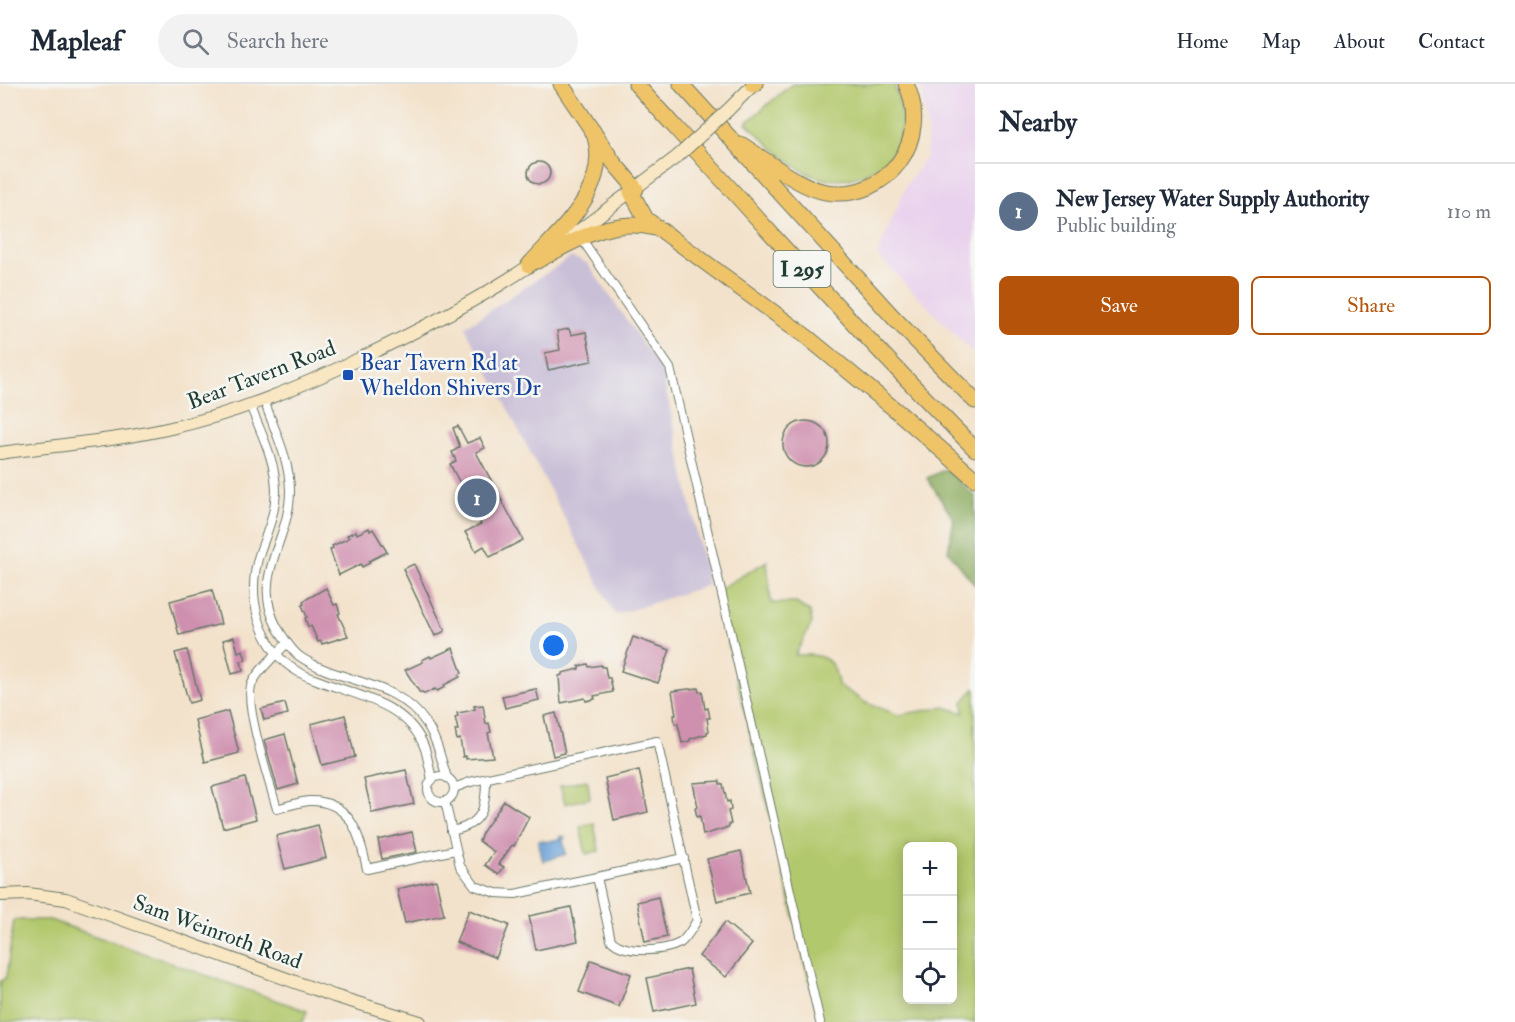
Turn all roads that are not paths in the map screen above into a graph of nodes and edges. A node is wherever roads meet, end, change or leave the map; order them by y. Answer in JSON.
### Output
{"nodes":[{"id":1,"x":561,"y":84,"type":"edge"},
{"id":2,"x":636,"y":84,"type":"edge"},
{"id":3,"x":681,"y":84,"type":"edge"},
{"id":4,"x":693,"y":84,"type":"edge"},
{"id":5,"x":754,"y":84,"type":"edge"},
{"id":6,"x":906,"y":84,"type":"edge"},
{"id":7,"x":708,"y":114,"type":"junction"},
{"id":8,"x":593,"y":131,"type":"junction"},
{"id":9,"x":726,"y":134,"type":"junction"},
{"id":10,"x":634,"y":191,"type":"junction"},
{"id":11,"x":659,"y":229,"type":"junction"},
{"id":12,"x":579,"y":235,"type":"junction"},
{"id":13,"x":530,"y":265,"type":"junction"},
{"id":14,"x":264,"y":400,"type":"junction"},
{"id":15,"x":975,"y":401,"type":"edge"},
{"id":16,"x":250,"y":405,"type":"junction"},
{"id":17,"x":975,"y":449,"type":"edge"},
{"id":18,"x":0,"y":453,"type":"edge"},
{"id":19,"x":975,"y":479,"type":"edge"},
{"id":20,"x":287,"y":643,"type":"junction"},
{"id":21,"x":277,"y":654,"type":"junction"},
{"id":22,"x":447,"y":778,"type":"junction"},
{"id":23,"x":486,"y":779,"type":"junction"},
{"id":24,"x":432,"y":780,"type":"junction"},
{"id":25,"x":454,"y":788,"type":"junction"},
{"id":26,"x":445,"y":801,"type":"junction"},
{"id":27,"x":451,"y":831,"type":"junction"},
{"id":28,"x":455,"y":850,"type":"junction"},
{"id":29,"x":684,"y":858,"type":"junction"},
{"id":30,"x":597,"y":877,"type":"junction"},
{"id":31,"x":0,"y":895,"type":"edge"},
{"id":32,"x":420,"y":1022,"type":"edge"},
{"id":33,"x":820,"y":1022,"type":"edge"}],
"edges":[{"from":1,"to":8,"type":"highway"},
{"from":2,"to":17,"type":"highway","number":"I 295"},
{"from":3,"to":7,"type":"highway","number":"I 295"},
{"from":4,"to":7,"type":"highway"},
{"from":5,"to":10,"type":"street","bridge":true},
{"from":6,"to":9,"type":"highway"},
{"from":7,"to":9,"type":"highway","number":"I 295"},
{"from":8,"to":10,"type":"highway"},
{"from":8,"to":13,"type":"highway"},
{"from":9,"to":15,"type":"highway","number":"I 295"},
{"from":10,"to":11,"type":"highway"},
{"from":10,"to":12,"type":"street"},
{"from":11,"to":12,"type":"highway"},
{"from":11,"to":19,"type":"highway"},
{"from":12,"to":13,"type":"highway"},
{"from":12,"to":33,"type":"street"},
{"from":13,"to":14,"type":"street","name":"Bear Tavern Road"},
{"from":14,"to":16,"type":"street","name":"Bear Tavern Road"},
{"from":14,"to":20,"type":"street"},
{"from":16,"to":18,"type":"street","name":"Bear Tavern Road"},
{"from":16,"to":21,"type":"street"},
{"from":20,"to":21,"type":"street"},
{"from":20,"to":22,"type":"street"},
{"from":21,"to":24,"type":"street"},
{"from":21,"to":28,"type":"street"},
{"from":22,"to":24,"type":"street"},
{"from":22,"to":25,"type":"street"},
{"from":23,"to":25,"type":"street"},
{"from":23,"to":27,"type":"street"},
{"from":23,"to":29,"type":"street"},
{"from":24,"to":26,"type":"street"},
{"from":25,"to":26,"type":"street"},
{"from":26,"to":27,"type":"street"},
{"from":27,"to":28,"type":"street"},
{"from":28,"to":30,"type":"street"},
{"from":29,"to":30,"type":"street"},
{"from":29,"to":30,"type":"street"},
{"from":31,"to":32,"type":"street","name":"Sam Weinroth Road"}]}
